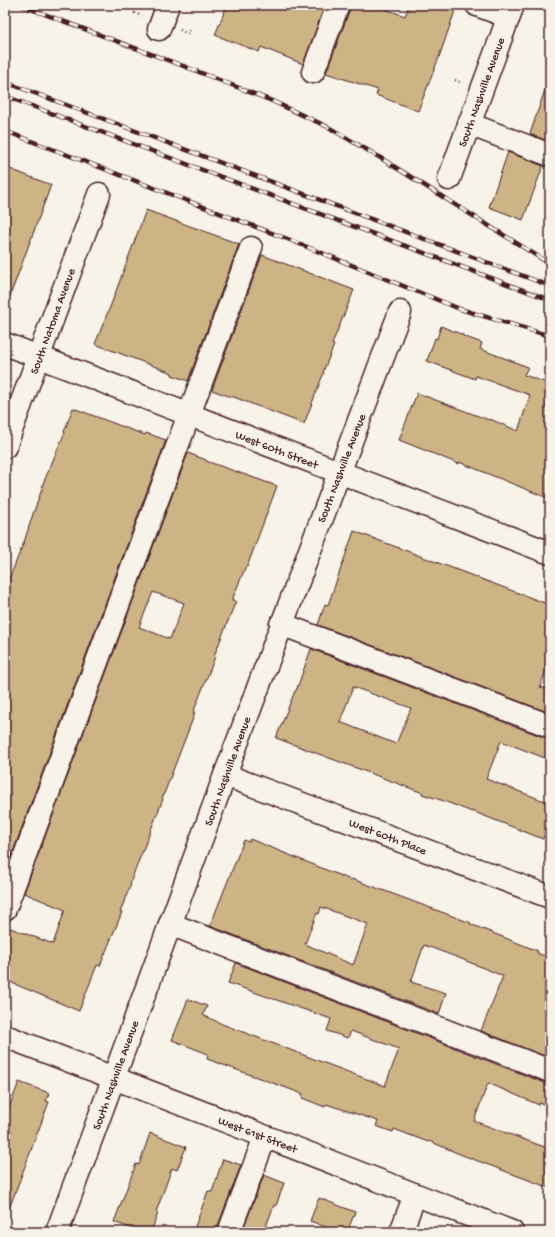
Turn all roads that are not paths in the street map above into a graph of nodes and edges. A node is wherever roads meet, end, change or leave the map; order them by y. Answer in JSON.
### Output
{"nodes":[{"id":1,"x":168,"y":5,"type":"edge"},
{"id":2,"x":338,"y":5,"type":"edge"},
{"id":3,"x":477,"y":5,"type":"edge"},
{"id":4,"x":511,"y":11,"type":"edge"},
{"id":5,"x":159,"y":29,"type":"dead end"},
{"id":6,"x":313,"y":72,"type":"dead end"},
{"id":7,"x":469,"y":124,"type":"junction"},
{"id":8,"x":550,"y":155,"type":"edge"},
{"id":9,"x":449,"y":179,"type":"dead end"},
{"id":10,"x":99,"y":194,"type":"dead end"},
{"id":11,"x":251,"y":248,"type":"dead end"},
{"id":12,"x":400,"y":312,"type":"dead end"},
{"id":13,"x":5,"y":344,"type":"edge"},
{"id":14,"x":38,"y":357,"type":"junction"},
{"id":15,"x":189,"y":415,"type":"junction"},
{"id":16,"x":5,"y":447,"type":"edge"},
{"id":17,"x":339,"y":473,"type":"junction"},
{"id":18,"x":550,"y":553,"type":"edge"},
{"id":19,"x":281,"y":624,"type":"junction"},
{"id":20,"x":550,"y":726,"type":"edge"},
{"id":21,"x":225,"y":774,"type":"junction"},
{"id":22,"x":550,"y":897,"type":"edge"},
{"id":23,"x":5,"y":909,"type":"edge"},
{"id":24,"x":170,"y":924,"type":"junction"},
{"id":25,"x":5,"y":1036,"type":"edge"},
{"id":26,"x":550,"y":1071,"type":"edge"},
{"id":27,"x":114,"y":1079,"type":"junction"},
{"id":28,"x":265,"y":1137,"type":"junction"},
{"id":29,"x":415,"y":1195,"type":"junction"},
{"id":30,"x":57,"y":1232,"type":"edge"},
{"id":31,"x":229,"y":1232,"type":"edge"},
{"id":32,"x":401,"y":1232,"type":"edge"},
{"id":33,"x":512,"y":1232,"type":"edge"}],
"edges":[{"from":1,"to":5,"type":"street"},
{"from":2,"to":6,"type":"street"},
{"from":3,"to":4,"type":"street"},
{"from":4,"to":7,"type":"street","name":"South Nashville Avenue"},
{"from":7,"to":8,"type":"street"},
{"from":7,"to":9,"type":"street","name":"South Nashville Avenue"},
{"from":10,"to":14,"type":"street","name":"South Natoma Avenue"},
{"from":11,"to":15,"type":"street"},
{"from":12,"to":17,"type":"street","name":"South Nashville Avenue"},
{"from":13,"to":14,"type":"street","name":"West 60th Street"},
{"from":14,"to":15,"type":"street","name":"West 60th Street"},
{"from":14,"to":16,"type":"street","name":"South Natoma Avenue"},
{"from":15,"to":17,"type":"street","name":"West 60th Street"},
{"from":15,"to":23,"type":"street"},
{"from":17,"to":18,"type":"street","name":"West 60th Street"},
{"from":17,"to":19,"type":"street","name":"South Nashville Avenue"},
{"from":19,"to":20,"type":"street"},
{"from":19,"to":21,"type":"street","name":"South Nashville Avenue"},
{"from":21,"to":22,"type":"street","name":"West 60th Place"},
{"from":21,"to":24,"type":"street","name":"South Nashville Avenue"},
{"from":24,"to":26,"type":"street"},
{"from":24,"to":27,"type":"street","name":"South Nashville Avenue"},
{"from":25,"to":27,"type":"street","name":"West 61st Street"},
{"from":27,"to":28,"type":"street","name":"West 61st Street"},
{"from":27,"to":30,"type":"street","name":"South Nashville Avenue"},
{"from":28,"to":29,"type":"street","name":"West 61st Street"},
{"from":28,"to":31,"type":"street"},
{"from":29,"to":32,"type":"street"},
{"from":29,"to":33,"type":"street","name":"West 61st Street"}]}
